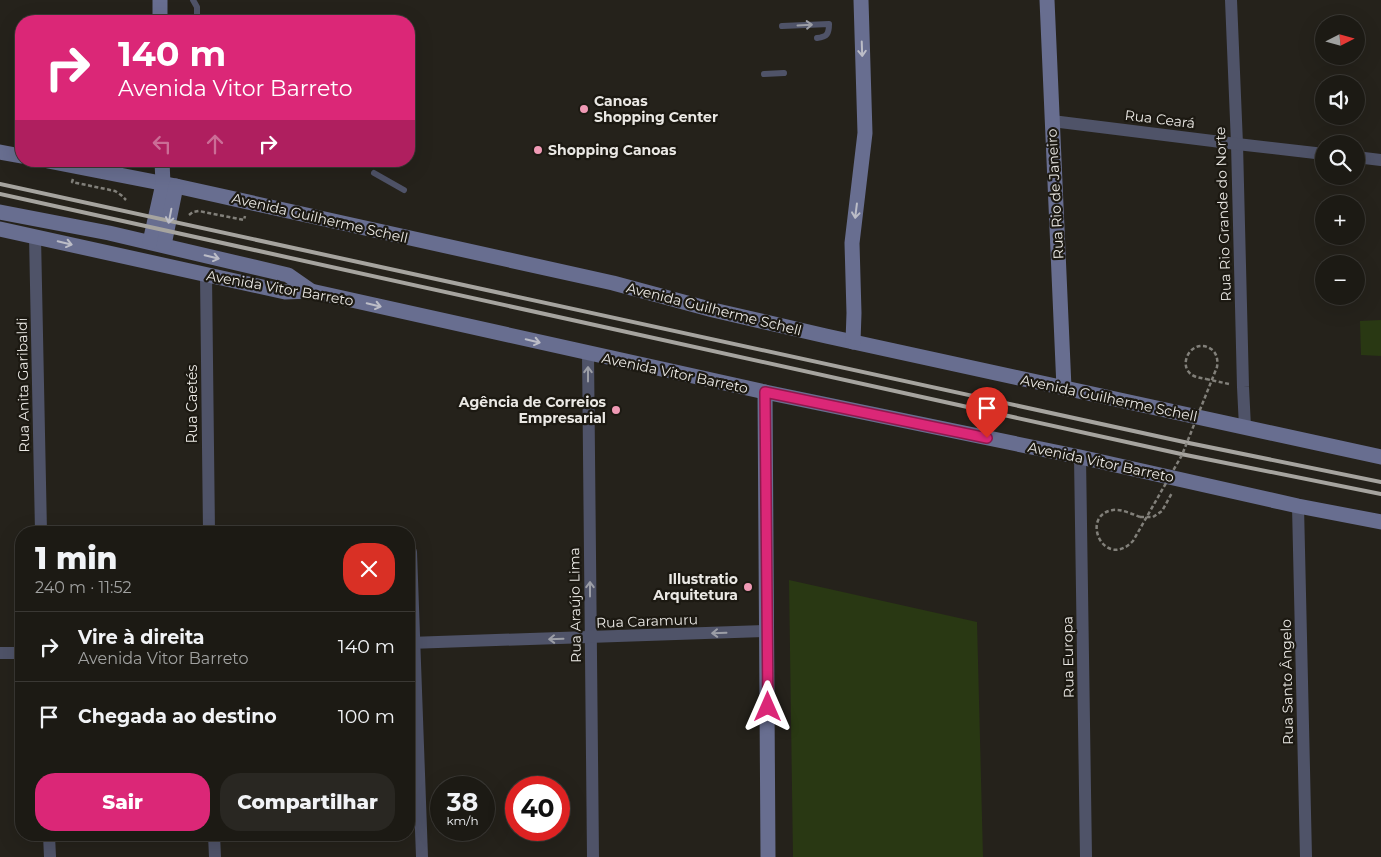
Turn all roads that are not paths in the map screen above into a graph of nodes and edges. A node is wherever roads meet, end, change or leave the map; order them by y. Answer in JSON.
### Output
{"nodes":[{"id":1,"x":160,"y":0,"type":"edge"},
{"id":2,"x":193,"y":0,"type":"edge"},
{"id":3,"x":860,"y":0,"type":"edge"},
{"id":4,"x":1047,"y":0,"type":"edge"},
{"id":5,"x":1231,"y":0,"type":"edge"},
{"id":6,"x":160,"y":15,"type":"edge"},
{"id":7,"x":197,"y":15,"type":"edge"},
{"id":8,"x":782,"y":26,"type":"dead end"},
{"id":9,"x":816,"y":38,"type":"dead end"},
{"id":10,"x":784,"y":73,"type":"dead end"},
{"id":11,"x":764,"y":74,"type":"dead end"},
{"id":12,"x":1052,"y":121,"type":"junction"},
{"id":13,"x":1236,"y":144,"type":"junction"},
{"id":14,"x":0,"y":152,"type":"edge"},
{"id":15,"x":1315,"y":153,"type":"edge"},
{"id":16,"x":15,"y":155,"type":"edge"},
{"id":17,"x":1365,"y":158,"type":"edge"},
{"id":18,"x":1381,"y":160,"type":"edge"},
{"id":19,"x":78,"y":167,"type":"edge"},
{"id":20,"x":164,"y":167,"type":"edge"},
{"id":21,"x":374,"y":173,"type":"dead end"},
{"id":22,"x":169,"y":185,"type":"junction"},
{"id":23,"x":404,"y":190,"type":"dead end"},
{"id":24,"x":0,"y":212,"type":"edge"},
{"id":25,"x":0,"y":229,"type":"edge"},
{"id":26,"x":35,"y":236,"type":"junction"},
{"id":27,"x":157,"y":244,"type":"junction"},
{"id":28,"x":206,"y":275,"type":"junction"},
{"id":29,"x":312,"y":291,"type":"junction"},
{"id":30,"x":853,"y":342,"type":"junction"},
{"id":31,"x":588,"y":354,"type":"junction"},
{"id":32,"x":1064,"y":388,"type":"junction"},
{"id":33,"x":765,"y":392,"type":"junction"},
{"id":34,"x":1245,"y":427,"type":"junction"},
{"id":35,"x":1080,"y":457,"type":"junction"},
{"id":36,"x":1381,"y":457,"type":"edge"},
{"id":37,"x":1298,"y":506,"type":"junction"},
{"id":38,"x":1381,"y":522,"type":"edge"},
{"id":39,"x":41,"y":526,"type":"edge"},
{"id":40,"x":208,"y":526,"type":"edge"},
{"id":41,"x":767,"y":632,"type":"junction"},
{"id":42,"x":590,"y":638,"type":"junction"},
{"id":43,"x":415,"y":643,"type":"edge"},
{"id":44,"x":0,"y":653,"type":"edge"},
{"id":45,"x":15,"y":653,"type":"edge"},
{"id":46,"x":415,"y":707,"type":"edge"},
{"id":47,"x":49,"y":841,"type":"edge"},
{"id":48,"x":214,"y":841,"type":"edge"},
{"id":49,"x":50,"y":857,"type":"edge"},
{"id":50,"x":215,"y":857,"type":"edge"},
{"id":51,"x":422,"y":857,"type":"edge"},
{"id":52,"x":593,"y":857,"type":"edge"},
{"id":53,"x":768,"y":857,"type":"edge"},
{"id":54,"x":1086,"y":857,"type":"edge"},
{"id":55,"x":1306,"y":857,"type":"edge"}],
"edges":[{"from":1,"to":6,"type":"main road"},
{"from":2,"to":7,"type":"lane"},
{"from":3,"to":30,"type":"main road","one_way":true},
{"from":4,"to":12,"type":"main road","name":"Rua Rio de Janeiro"},
{"from":5,"to":13,"type":"street","name":"Rua Rio Grande do Norte"},
{"from":8,"to":9,"type":"lane","one_way":true},
{"from":10,"to":11,"type":"lane"},
{"from":12,"to":13,"type":"street","name":"Rua Ceará"},
{"from":12,"to":32,"type":"main road","name":"Rua Rio de Janeiro"},
{"from":13,"to":15,"type":"street","name":"Rua Ceará"},
{"from":13,"to":34,"type":"street","name":"Rua Rio Grande do Norte"},
{"from":14,"to":16,"type":"main road"},
{"from":17,"to":18,"type":"street"},
{"from":19,"to":22,"type":"main road","name":"Avenida Guilherme Schell"},
{"from":20,"to":22,"type":"main road"},
{"from":21,"to":23,"type":"lane"},
{"from":22,"to":27,"type":"main road"},
{"from":22,"to":30,"type":"main road","name":"Avenida Guilherme Schell"},
{"from":24,"to":27,"type":"main road"},
{"from":25,"to":26,"type":"main road","name":"Avenida Vitor Barreto"},
{"from":26,"to":28,"type":"main road","name":"Avenida Vitor Barreto","one_way":true},
{"from":26,"to":39,"type":"street","name":"Rua Anita Garibaldi"},
{"from":27,"to":29,"type":"main road","one_way":true},
{"from":28,"to":29,"type":"main road","name":"Avenida Vitor Barreto"},
{"from":28,"to":40,"type":"street","name":"Rua Caetés"},
{"from":29,"to":31,"type":"main road","name":"Avenida Vitor Barreto","one_way":true},
{"from":30,"to":32,"type":"main road","name":"Avenida Guilherme Schell"},
{"from":31,"to":33,"type":"main road","name":"Avenida Vitor Barreto"},
{"from":42,"to":31,"type":"street","name":"Rua Araújo Lima","one_way":true},
{"from":32,"to":34,"type":"main road","name":"Avenida Guilherme Schell"},
{"from":33,"to":35,"type":"main road","name":"Avenida Vitor Barreto"},
{"from":33,"to":41,"type":"main road"},
{"from":34,"to":36,"type":"main road","name":"Avenida Guilherme Schell"},
{"from":35,"to":37,"type":"main road","name":"Avenida Vitor Barreto"},
{"from":35,"to":54,"type":"street","name":"Rua Europa"},
{"from":37,"to":38,"type":"main road","name":"Avenida Vitor Barreto"},
{"from":37,"to":55,"type":"street","name":"Rua Santo Ângelo"},
{"from":41,"to":42,"type":"street","name":"Rua Caramuru","one_way":true},
{"from":41,"to":53,"type":"main road"},
{"from":42,"to":43,"type":"street","name":"Rua Caramuru","one_way":true},
{"from":42,"to":52,"type":"street","name":"Rua Araújo Lima"},
{"from":44,"to":45,"type":"street"},
{"from":46,"to":51,"type":"street"},
{"from":47,"to":49,"type":"street"},
{"from":48,"to":50,"type":"street"}]}
